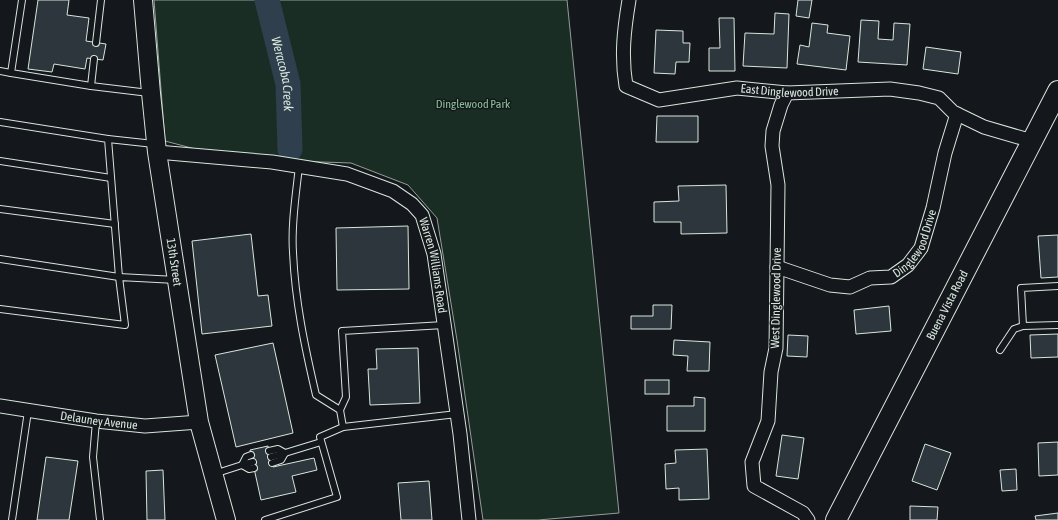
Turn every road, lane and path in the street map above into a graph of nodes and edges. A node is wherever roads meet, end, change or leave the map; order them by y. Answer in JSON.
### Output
{"nodes":[{"id":1,"x":22,"y":0,"type":"edge"},
{"id":2,"x":101,"y":0,"type":"edge"},
{"id":3,"x":143,"y":0,"type":"edge"},
{"id":4,"x":629,"y":0,"type":"edge"},
{"id":5,"x":96,"y":43,"type":"dead end"},
{"id":6,"x":94,"y":59,"type":"dead end"},
{"id":7,"x":0,"y":71,"type":"edge"},
{"id":8,"x":11,"y":73,"type":"junction"},
{"id":9,"x":91,"y":86,"type":"junction"},
{"id":10,"x":1058,"y":91,"type":"edge"},
{"id":11,"x":787,"y":93,"type":"junction"},
{"id":12,"x":151,"y":94,"type":"junction"},
{"id":13,"x":957,"y":114,"type":"junction"},
{"id":14,"x":0,"y":122,"type":"edge"},
{"id":15,"x":108,"y":139,"type":"junction"},
{"id":16,"x":1032,"y":141,"type":"junction"},
{"id":17,"x":157,"y":148,"type":"junction"},
{"id":18,"x":0,"y":161,"type":"edge"},
{"id":19,"x":299,"y":166,"type":"junction"},
{"id":20,"x":111,"y":178,"type":"junction"},
{"id":21,"x":0,"y":209,"type":"edge"},
{"id":22,"x":115,"y":224,"type":"junction"},
{"id":23,"x":0,"y":259,"type":"edge"},
{"id":24,"x":776,"y":267,"type":"junction"},
{"id":25,"x":119,"y":277,"type":"junction"},
{"id":26,"x":176,"y":280,"type":"junction"},
{"id":27,"x":1058,"y":286,"type":"edge"},
{"id":28,"x":0,"y":309,"type":"edge"},
{"id":29,"x":444,"y":325,"type":"junction"},
{"id":30,"x":1058,"y":325,"type":"edge"},
{"id":31,"x":1023,"y":326,"type":"junction"},
{"id":32,"x":1000,"y":350,"type":"dead end"},
{"id":33,"x":0,"y":406,"type":"edge"},
{"id":34,"x":340,"y":410,"type":"junction"},
{"id":35,"x":28,"y":411,"type":"junction"},
{"id":36,"x":457,"y":414,"type":"junction"},
{"id":37,"x":96,"y":421,"type":"junction"},
{"id":38,"x":199,"y":422,"type":"junction"},
{"id":39,"x":343,"y":427,"type":"junction"},
{"id":40,"x":321,"y":442,"type":"junction"},
{"id":41,"x":285,"y":453,"type":"junction"},
{"id":42,"x":242,"y":465,"type":"junction"},
{"id":43,"x":213,"y":474,"type":"junction"},
{"id":44,"x":12,"y":520,"type":"edge"},
{"id":45,"x":100,"y":520,"type":"edge"},
{"id":46,"x":226,"y":520,"type":"edge"},
{"id":47,"x":265,"y":520,"type":"edge"},
{"id":48,"x":469,"y":520,"type":"edge"},
{"id":49,"x":808,"y":520,"type":"edge"},
{"id":50,"x":836,"y":520,"type":"edge"}],
"edges":[{"from":1,"to":8,"type":"lane"},
{"from":2,"to":5,"type":"lane"},
{"from":3,"to":12,"type":"main road","name":"13th Street"},
{"from":4,"to":11,"type":"street","name":"East Dinglewood Drive"},
{"from":6,"to":9,"type":"lane"},
{"from":7,"to":8,"type":"lane"},
{"from":8,"to":9,"type":"lane"},
{"from":9,"to":12,"type":"lane"},
{"from":10,"to":16,"type":"main road","name":"Buena Vista Road"},
{"from":11,"to":13,"type":"street","name":"East Dinglewood Drive"},
{"from":11,"to":24,"type":"street","name":"West Dinglewood Drive"},
{"from":12,"to":17,"type":"main road","name":"13th Street"},
{"from":13,"to":16,"type":"street","name":"East Dinglewood Drive"},
{"from":13,"to":24,"type":"street","name":"Dinglewood Drive"},
{"from":14,"to":15,"type":"lane"},
{"from":15,"to":17,"type":"lane"},
{"from":15,"to":20,"type":"lane"},
{"from":16,"to":50,"type":"main road","name":"Buena Vista Road"},
{"from":17,"to":19,"type":"street","name":"Warren Williams Road"},
{"from":17,"to":26,"type":"main road","name":"13th Street"},
{"from":18,"to":20,"type":"lane"},
{"from":19,"to":29,"type":"street","name":"Warren Williams Road"},
{"from":19,"to":34,"type":"lane"},
{"from":20,"to":22,"type":"lane"},
{"from":21,"to":22,"type":"lane"},
{"from":22,"to":25,"type":"lane"},
{"from":23,"to":25,"type":"lane"},
{"from":24,"to":49,"type":"street","name":"West Dinglewood Drive"},
{"from":25,"to":26,"type":"lane"},
{"from":25,"to":28,"type":"lane"},
{"from":26,"to":38,"type":"main road","name":"13th Street"},
{"from":27,"to":31,"type":"lane"},
{"from":29,"to":34,"type":"lane"},
{"from":29,"to":36,"type":"street","name":"Warren Williams Road"},
{"from":30,"to":31,"type":"lane"},
{"from":31,"to":32,"type":"lane"},
{"from":33,"to":35,"type":"street","name":"Delauney Avenue"},
{"from":34,"to":39,"type":"lane"},
{"from":35,"to":37,"type":"street","name":"Delauney Avenue"},
{"from":35,"to":44,"type":"lane"},
{"from":36,"to":39,"type":"lane"},
{"from":36,"to":48,"type":"street","name":"Warren Williams Road"},
{"from":37,"to":38,"type":"street","name":"Delauney Avenue"},
{"from":37,"to":45,"type":"lane"},
{"from":38,"to":43,"type":"main road","name":"13th Street"},
{"from":39,"to":40,"type":"lane"},
{"from":40,"to":41,"type":"lane"},
{"from":40,"to":47,"type":"lane"},
{"from":41,"to":41,"type":"lane"},
{"from":42,"to":42,"type":"lane"},
{"from":42,"to":43,"type":"lane"},
{"from":43,"to":46,"type":"main road","name":"13th Street"}]}
